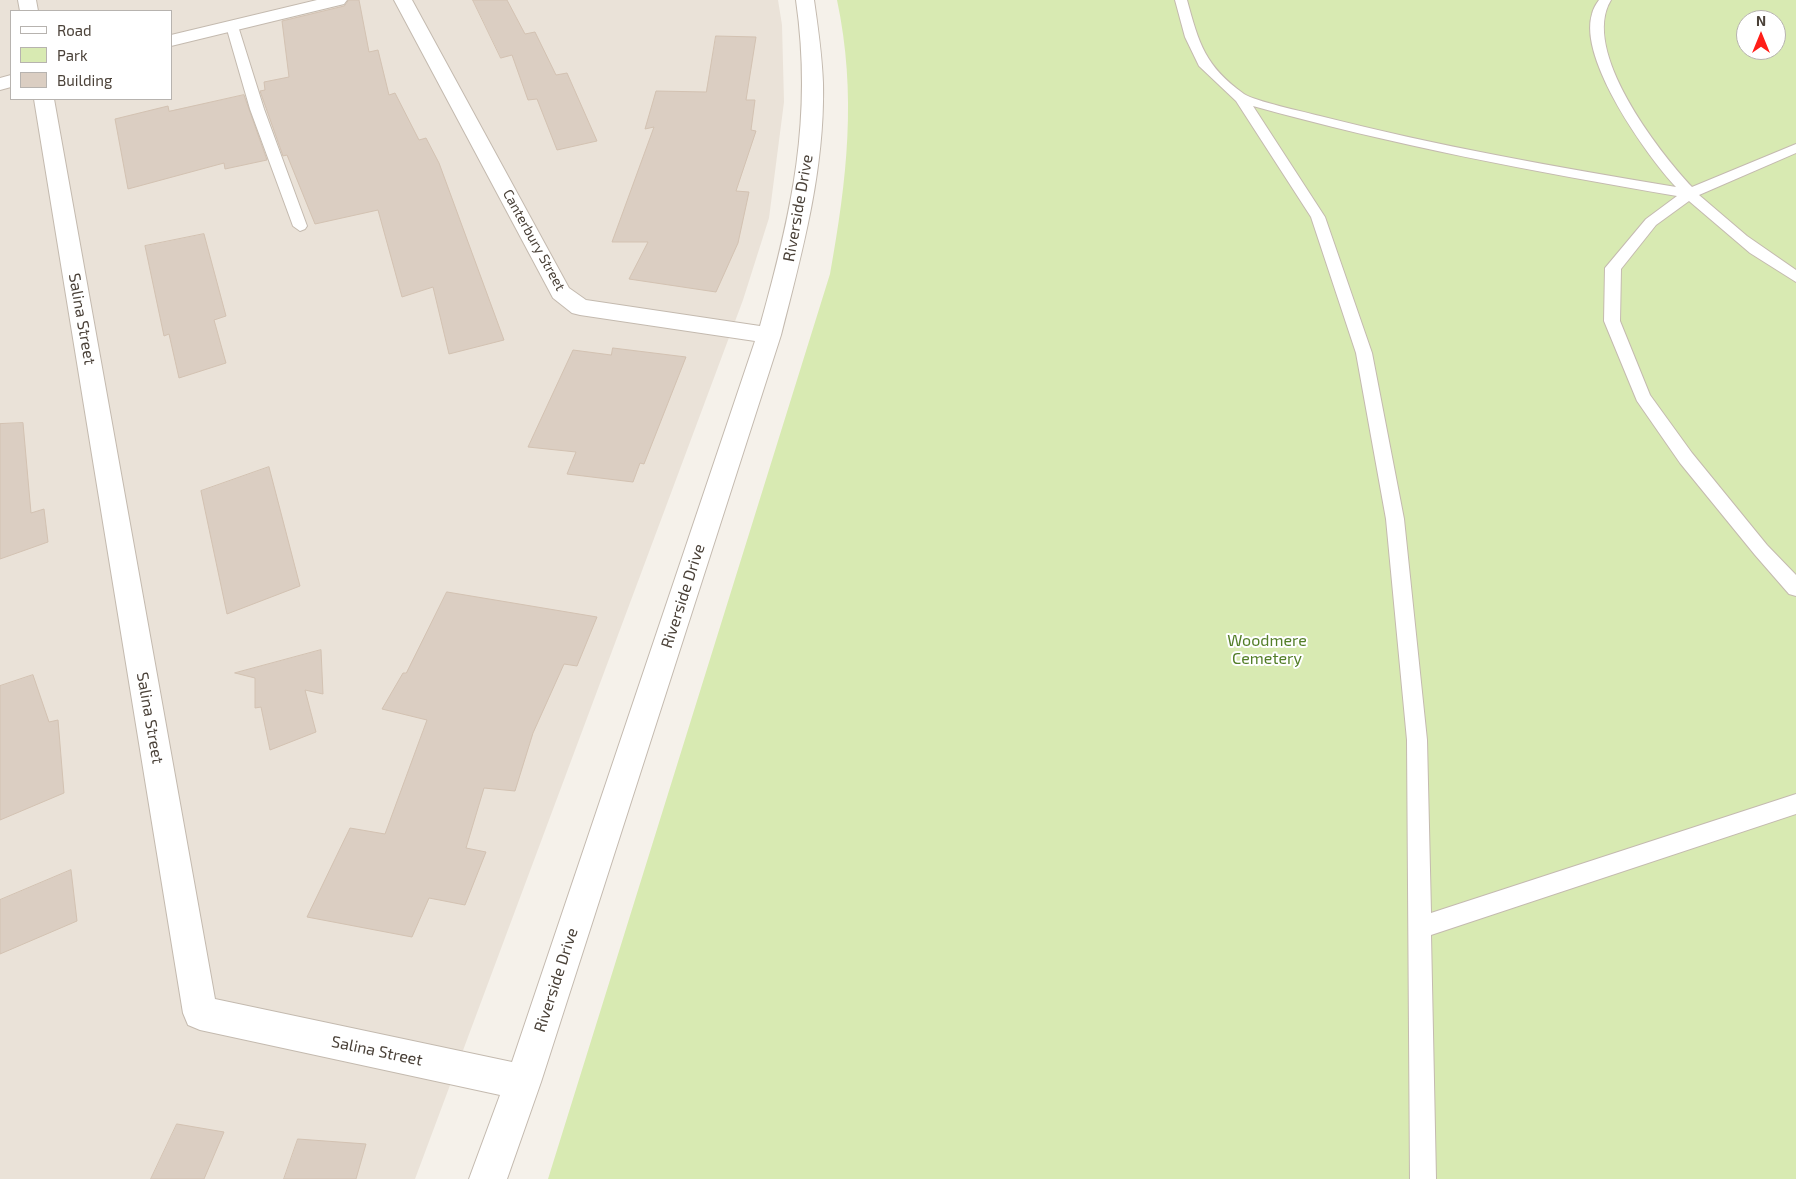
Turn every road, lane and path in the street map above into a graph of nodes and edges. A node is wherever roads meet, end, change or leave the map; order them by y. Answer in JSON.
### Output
{"nodes":[{"id":1,"x":338,"y":0,"type":"edge"},
{"id":2,"x":403,"y":0,"type":"edge"},
{"id":3,"x":806,"y":0,"type":"edge"},
{"id":4,"x":1181,"y":0,"type":"edge"},
{"id":5,"x":1605,"y":0,"type":"edge"},
{"id":6,"x":232,"y":26,"type":"junction"},
{"id":7,"x":172,"y":41,"type":"edge"},
{"id":8,"x":1241,"y":98,"type":"junction"},
{"id":9,"x":44,"y":100,"type":"edge"},
{"id":10,"x":1796,"y":148,"type":"edge"},
{"id":11,"x":1690,"y":194,"type":"junction"},
{"id":12,"x":300,"y":226,"type":"dead end"},
{"id":13,"x":1796,"y":277,"type":"edge"},
{"id":14,"x":769,"y":335,"type":"junction"},
{"id":15,"x":1796,"y":588,"type":"edge"},
{"id":16,"x":1796,"y":804,"type":"edge"},
{"id":17,"x":1419,"y":928,"type":"junction"},
{"id":18,"x":523,"y":1082,"type":"junction"},
{"id":19,"x":488,"y":1179,"type":"edge"},
{"id":20,"x":1423,"y":1179,"type":"edge"}],
"edges":[{"from":1,"to":6,"type":"street"},
{"from":2,"to":14,"type":"street","name":"Canterbury Street"},
{"from":3,"to":14,"type":"street","name":"Riverside Drive"},
{"from":4,"to":8,"type":"lane"},
{"from":5,"to":11,"type":"lane"},
{"from":6,"to":7,"type":"street"},
{"from":6,"to":12,"type":"lane"},
{"from":8,"to":11,"type":"lane"},
{"from":8,"to":17,"type":"lane"},
{"from":9,"to":18,"type":"street","name":"Salina Street"},
{"from":10,"to":11,"type":"lane"},
{"from":11,"to":13,"type":"lane"},
{"from":11,"to":15,"type":"lane"},
{"from":14,"to":18,"type":"street","name":"Riverside Drive"},
{"from":16,"to":17,"type":"lane"},
{"from":17,"to":20,"type":"lane"},
{"from":18,"to":19,"type":"street","name":"Riverside Drive"}]}
